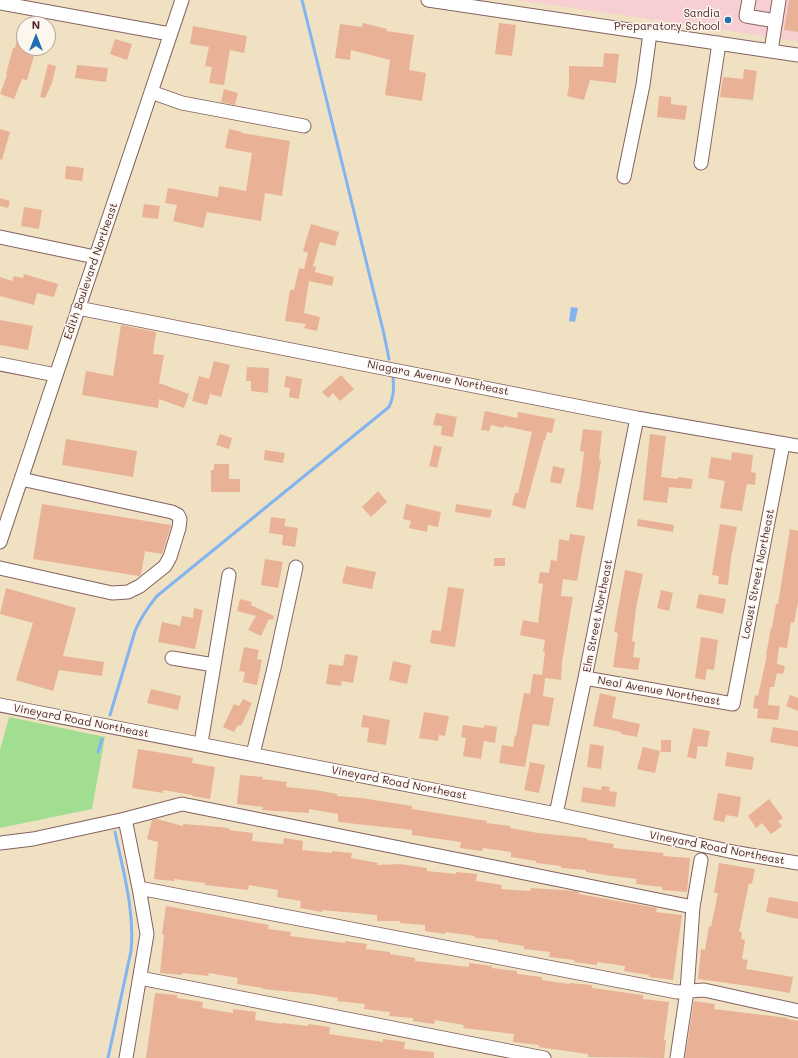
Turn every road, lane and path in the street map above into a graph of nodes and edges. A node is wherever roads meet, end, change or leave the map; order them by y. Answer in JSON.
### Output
{"nodes":[{"id":1,"x":182,"y":0,"type":"edge"},
{"id":2,"x":428,"y":0,"type":"edge"},
{"id":3,"x":749,"y":0,"type":"edge"},
{"id":4,"x":779,"y":0,"type":"edge"},
{"id":5,"x":1,"y":6,"type":"edge"},
{"id":6,"x":776,"y":21,"type":"junction"},
{"id":7,"x":650,"y":33,"type":"junction"},
{"id":8,"x":170,"y":34,"type":"junction"},
{"id":9,"x":719,"y":43,"type":"junction"},
{"id":10,"x":771,"y":51,"type":"junction"},
{"id":11,"x":798,"y":55,"type":"edge"},
{"id":12,"x":151,"y":92,"type":"junction"},
{"id":13,"x":304,"y":126,"type":"dead end"},
{"id":14,"x":701,"y":163,"type":"dead end"},
{"id":15,"x":624,"y":178,"type":"dead end"},
{"id":16,"x":0,"y":237,"type":"edge"},
{"id":17,"x":95,"y":257,"type":"junction"},
{"id":18,"x":78,"y":308,"type":"junction"},
{"id":19,"x":0,"y":364,"type":"edge"},
{"id":20,"x":56,"y":375,"type":"junction"},
{"id":21,"x":637,"y":418,"type":"junction"},
{"id":22,"x":783,"y":444,"type":"junction"},
{"id":23,"x":798,"y":446,"type":"edge"},
{"id":24,"x":21,"y":479,"type":"junction"},
{"id":25,"x":0,"y":542,"type":"edge"},
{"id":26,"x":296,"y":567,"type":"dead end"},
{"id":27,"x":0,"y":568,"type":"edge"},
{"id":28,"x":228,"y":575,"type":"dead end"},
{"id":29,"x":172,"y":658,"type":"dead end"},
{"id":30,"x":214,"y":665,"type":"junction"},
{"id":31,"x":585,"y":678,"type":"junction"},
{"id":32,"x":733,"y":704,"type":"joint"},
{"id":33,"x":0,"y":705,"type":"edge"},
{"id":34,"x":200,"y":744,"type":"junction"},
{"id":35,"x":253,"y":754,"type":"junction"},
{"id":36,"x":556,"y":814,"type":"junction"},
{"id":37,"x":125,"y":818,"type":"junction"},
{"id":38,"x":0,"y":843,"type":"edge"},
{"id":39,"x":701,"y":860,"type":"dead end"},
{"id":40,"x":798,"y":863,"type":"edge"},
{"id":41,"x":139,"y":888,"type":"junction"},
{"id":42,"x":693,"y":907,"type":"junction"},
{"id":43,"x":140,"y":978,"type":"junction"},
{"id":44,"x":687,"y":992,"type":"junction"},
{"id":45,"x":798,"y":1011,"type":"edge"},
{"id":46,"x":126,"y":1058,"type":"edge"},
{"id":47,"x":544,"y":1058,"type":"edge"},
{"id":48,"x":677,"y":1058,"type":"edge"}],
"edges":[{"from":1,"to":8,"type":"street","name":"Edith Boulevard Northeast"},
{"from":2,"to":7,"type":"street"},
{"from":3,"to":6,"type":"street"},
{"from":4,"to":6,"type":"street"},
{"from":5,"to":8,"type":"street"},
{"from":6,"to":10,"type":"street"},
{"from":7,"to":9,"type":"street"},
{"from":7,"to":15,"type":"street"},
{"from":8,"to":12,"type":"street","name":"Edith Boulevard Northeast"},
{"from":9,"to":10,"type":"street"},
{"from":9,"to":14,"type":"street"},
{"from":10,"to":11,"type":"street"},
{"from":12,"to":13,"type":"street"},
{"from":12,"to":17,"type":"street","name":"Edith Boulevard Northeast"},
{"from":16,"to":17,"type":"street"},
{"from":17,"to":18,"type":"street","name":"Edith Boulevard Northeast"},
{"from":18,"to":20,"type":"street","name":"Edith Boulevard Northeast"},
{"from":18,"to":21,"type":"street","name":"Niagara Avenue Northeast"},
{"from":19,"to":20,"type":"street"},
{"from":20,"to":24,"type":"street","name":"Edith Boulevard Northeast"},
{"from":21,"to":22,"type":"street","name":"Niagara Avenue Northeast"},
{"from":21,"to":31,"type":"street","name":"Elm Street Northeast"},
{"from":22,"to":23,"type":"street","name":"Niagara Avenue Northeast"},
{"from":22,"to":32,"type":"street","name":"Locust Street Northeast"},
{"from":24,"to":25,"type":"street","name":"Edith Boulevard Northeast"},
{"from":24,"to":27,"type":"street"},
{"from":26,"to":35,"type":"street"},
{"from":28,"to":30,"type":"street"},
{"from":29,"to":30,"type":"street"},
{"from":30,"to":34,"type":"street"},
{"from":31,"to":32,"type":"street","name":"Neal Avenue Northeast"},
{"from":31,"to":36,"type":"street","name":"Elm Street Northeast"},
{"from":33,"to":34,"type":"street","name":"Vineyard Road Northeast"},
{"from":34,"to":35,"type":"street","name":"Vineyard Road Northeast"},
{"from":35,"to":36,"type":"street","name":"Vineyard Road Northeast"},
{"from":36,"to":40,"type":"street","name":"Vineyard Road Northeast"},
{"from":37,"to":38,"type":"street"},
{"from":37,"to":41,"type":"street"},
{"from":37,"to":42,"type":"street"},
{"from":39,"to":42,"type":"street"},
{"from":41,"to":43,"type":"street"},
{"from":41,"to":44,"type":"street"},
{"from":42,"to":44,"type":"street"},
{"from":43,"to":46,"type":"street"},
{"from":43,"to":47,"type":"street"},
{"from":44,"to":45,"type":"street"},
{"from":44,"to":48,"type":"street"}]}
